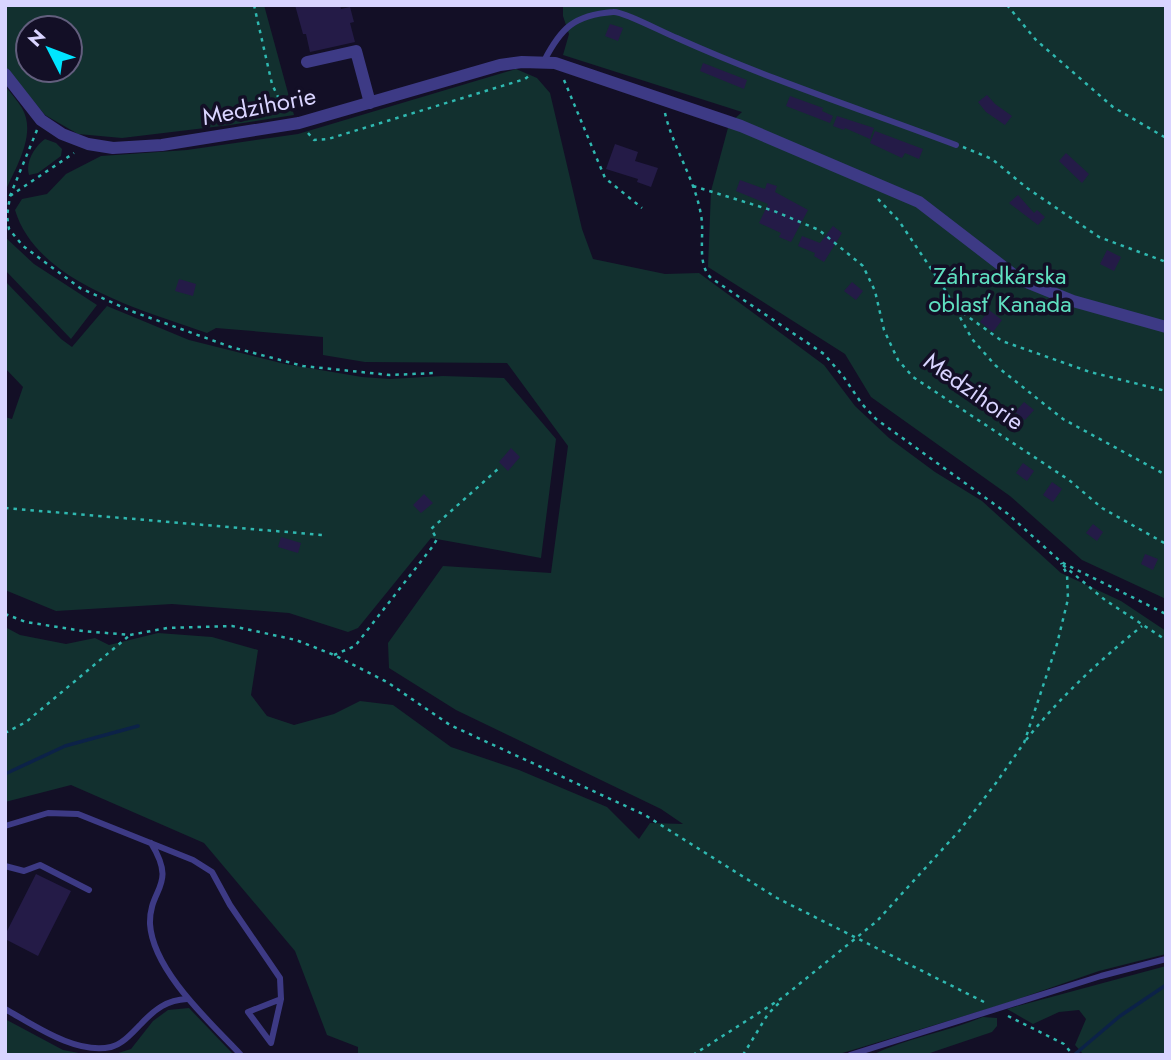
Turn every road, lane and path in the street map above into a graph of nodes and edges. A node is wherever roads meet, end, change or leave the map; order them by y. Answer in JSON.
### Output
{"nodes":[{"id":1,"x":254,"y":5,"type":"edge"},
{"id":2,"x":1007,"y":5,"type":"edge"},
{"id":3,"x":307,"y":62,"type":"dead end"},
{"id":4,"x":549,"y":62,"type":"junction"},
{"id":5,"x":5,"y":74,"type":"edge"},
{"id":6,"x":661,"y":98,"type":"junction"},
{"id":7,"x":370,"y":103,"type":"junction"},
{"id":8,"x":41,"y":120,"type":"junction"},
{"id":9,"x":296,"y":123,"type":"junction"},
{"id":10,"x":1166,"y":138,"type":"edge"},
{"id":11,"x":89,"y":144,"type":"junction"},
{"id":12,"x":956,"y":145,"type":"joint"},
{"id":13,"x":693,"y":186,"type":"junction"},
{"id":14,"x":873,"y":193,"type":"dead end"},
{"id":15,"x":10,"y":196,"type":"junction"},
{"id":16,"x":642,"y":208,"type":"dead end"},
{"id":17,"x":1166,"y":262,"type":"edge"},
{"id":18,"x":954,"y":306,"type":"junction"},
{"id":19,"x":1166,"y":327,"type":"edge"},
{"id":20,"x":435,"y":373,"type":"dead end"},
{"id":21,"x":1166,"y":391,"type":"edge"},
{"id":22,"x":498,"y":469,"type":"dead end"},
{"id":23,"x":1166,"y":475,"type":"edge"},
{"id":24,"x":5,"y":508,"type":"edge"},
{"id":25,"x":322,"y":535,"type":"dead end"},
{"id":26,"x":1166,"y":544,"type":"edge"},
{"id":27,"x":1061,"y":562,"type":"junction"},
{"id":28,"x":5,"y":614,"type":"edge"},
{"id":29,"x":1166,"y":614,"type":"edge"},
{"id":30,"x":1142,"y":626,"type":"junction"},
{"id":31,"x":131,"y":635,"type":"junction"},
{"id":32,"x":1166,"y":640,"type":"edge"},
{"id":33,"x":334,"y":655,"type":"junction"},
{"id":34,"x":5,"y":733,"type":"edge"},
{"id":35,"x":1024,"y":743,"type":"junction"},
{"id":36,"x":5,"y":826,"type":"edge"},
{"id":37,"x":150,"y":841,"type":"junction"},
{"id":38,"x":5,"y":866,"type":"edge"},
{"id":39,"x":89,"y":890,"type":"dead end"},
{"id":40,"x":856,"y":938,"type":"junction"},
{"id":41,"x":1166,"y":959,"type":"edge"},
{"id":42,"x":782,"y":998,"type":"junction"},
{"id":43,"x":187,"y":999,"type":"junction"},
{"id":44,"x":281,"y":999,"type":"junction"},
{"id":45,"x":996,"y":1008,"type":"junction"},
{"id":46,"x":5,"y":1009,"type":"edge"},
{"id":47,"x":241,"y":1055,"type":"edge"},
{"id":48,"x":693,"y":1055,"type":"edge"},
{"id":49,"x":743,"y":1055,"type":"edge"},
{"id":50,"x":850,"y":1055,"type":"edge"},
{"id":51,"x":1073,"y":1055,"type":"edge"}],
"edges":[{"from":1,"to":9,"type":"path"},
{"from":2,"to":10,"type":"path"},
{"from":3,"to":7,"type":"street"},
{"from":4,"to":6,"type":"street","name":"Medzihorie"},
{"from":4,"to":7,"type":"street","name":"Medzihorie"},
{"from":4,"to":9,"type":"path"},
{"from":4,"to":12,"type":"lane"},
{"from":4,"to":16,"type":"path"},
{"from":5,"to":8,"type":"street","name":"Medzihorie"},
{"from":6,"to":13,"type":"path"},
{"from":6,"to":19,"type":"street","name":"Medzihorie"},
{"from":7,"to":9,"type":"street","name":"Medzihorie"},
{"from":8,"to":11,"type":"street","name":"Medzihorie"},
{"from":8,"to":15,"type":"path"},
{"from":9,"to":11,"type":"street","name":"Medzihorie"},
{"from":11,"to":15,"type":"path"},
{"from":12,"to":17,"type":"path"},
{"from":13,"to":26,"type":"path","name":"Medzihorie"},
{"from":13,"to":27,"type":"path"},
{"from":14,"to":18,"type":"path","name":"Medzihorie"},
{"from":15,"to":20,"type":"path"},
{"from":18,"to":21,"type":"path","name":"Medzihorie"},
{"from":18,"to":23,"type":"path","name":"Medzihorie"},
{"from":22,"to":33,"type":"path"},
{"from":24,"to":25,"type":"path"},
{"from":27,"to":29,"type":"path"},
{"from":27,"to":30,"type":"path"},
{"from":27,"to":35,"type":"path"},
{"from":28,"to":31,"type":"path"},
{"from":30,"to":32,"type":"path"},
{"from":30,"to":35,"type":"path"},
{"from":31,"to":33,"type":"path"},
{"from":31,"to":34,"type":"path"},
{"from":33,"to":40,"type":"path"},
{"from":35,"to":40,"type":"path"},
{"from":36,"to":37,"type":"lane"},
{"from":37,"to":43,"type":"lane"},
{"from":37,"to":44,"type":"lane"},
{"from":38,"to":39,"type":"lane"},
{"from":40,"to":42,"type":"path"},
{"from":40,"to":45,"type":"path"},
{"from":41,"to":45,"type":"lane"},
{"from":42,"to":48,"type":"path"},
{"from":42,"to":49,"type":"path"},
{"from":43,"to":46,"type":"lane"},
{"from":43,"to":47,"type":"lane"},
{"from":44,"to":44,"type":"lane"},
{"from":45,"to":50,"type":"lane"},
{"from":45,"to":51,"type":"path"}]}
